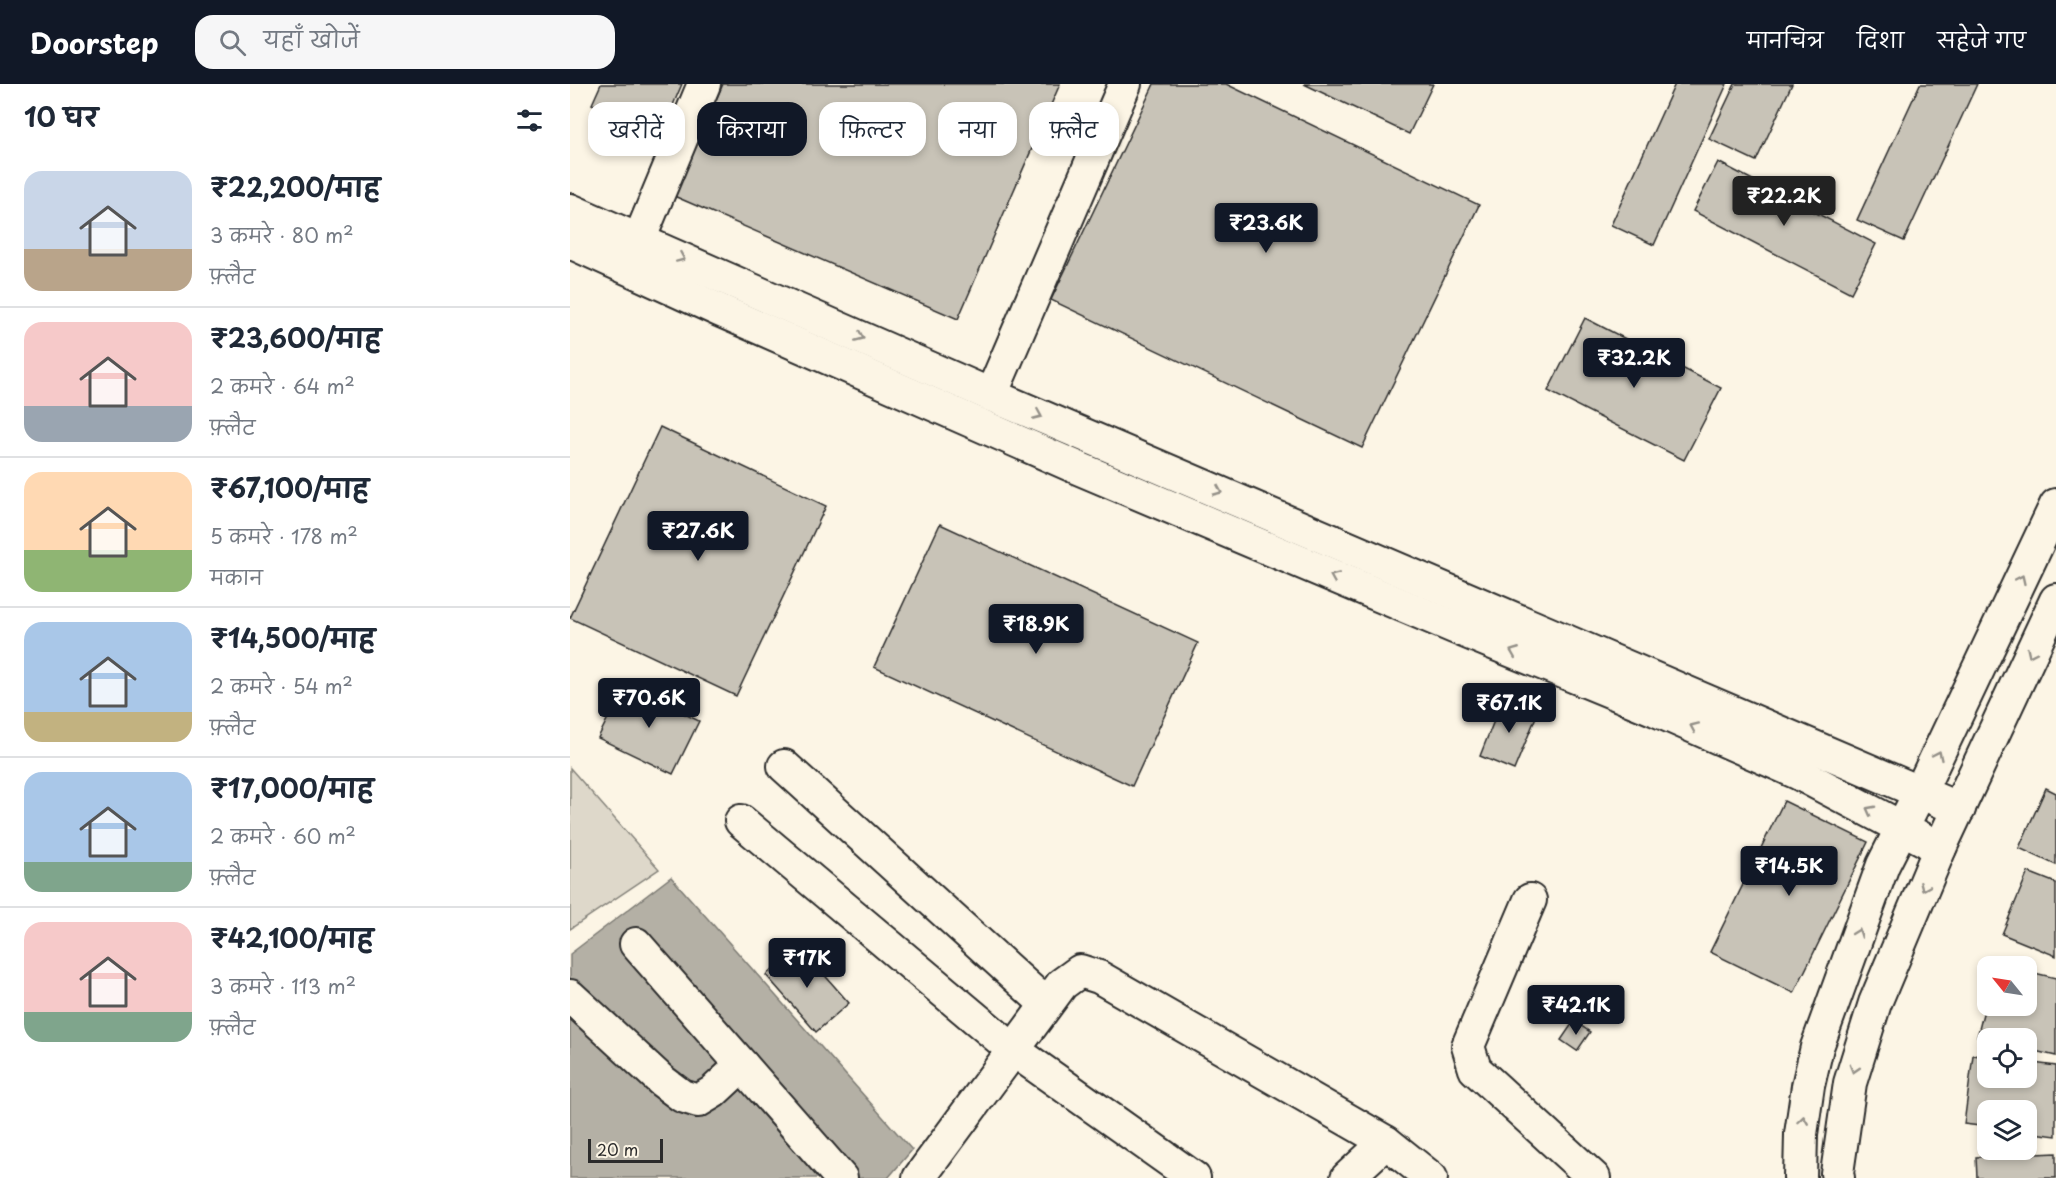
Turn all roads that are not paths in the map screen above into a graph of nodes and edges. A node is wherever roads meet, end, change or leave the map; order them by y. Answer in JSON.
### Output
{"nodes":[{"id":1,"x":704,"y":84,"type":"edge"},
{"id":2,"x":1125,"y":84,"type":"edge"},
{"id":3,"x":570,"y":210,"type":"edge"},
{"id":4,"x":639,"y":240,"type":"junction"},
{"id":5,"x":570,"y":242,"type":"edge"},
{"id":6,"x":991,"y":394,"type":"junction"},
{"id":7,"x":2056,"y":505,"type":"edge"},
{"id":8,"x":2056,"y":600,"type":"edge"},
{"id":9,"x":784,"y":766,"type":"dead end"},
{"id":10,"x":1920,"y":792,"type":"junction"},
{"id":11,"x":1959,"y":809,"type":"junction"},
{"id":12,"x":741,"y":821,"type":"dead end"},
{"id":13,"x":1901,"y":827,"type":"junction"},
{"id":14,"x":1940,"y":848,"type":"junction"},
{"id":15,"x":1530,"y":900,"type":"dead end"},
{"id":16,"x":636,"y":944,"type":"dead end"},
{"id":17,"x":570,"y":996,"type":"edge"},
{"id":18,"x":1046,"y":1004,"type":"junction"},
{"id":19,"x":1012,"y":1049,"type":"junction"},
{"id":20,"x":742,"y":1065,"type":"junction"},
{"id":21,"x":1386,"y":1142,"type":"junction"},
{"id":22,"x":841,"y":1178,"type":"edge"},
{"id":23,"x":919,"y":1178,"type":"edge"},
{"id":24,"x":1194,"y":1178,"type":"edge"},
{"id":25,"x":1347,"y":1178,"type":"edge"},
{"id":26,"x":1431,"y":1178,"type":"edge"},
{"id":27,"x":1594,"y":1178,"type":"edge"},
{"id":28,"x":1800,"y":1178,"type":"edge"},
{"id":29,"x":1838,"y":1178,"type":"edge"}],
"edges":[{"from":1,"to":4,"type":"street"},
{"from":2,"to":6,"type":"street"},
{"from":3,"to":4,"type":"street"},
{"from":4,"to":6,"type":"street","one_way":true},
{"from":13,"to":5,"type":"street","one_way":true},
{"from":6,"to":10,"type":"street","one_way":true},
{"from":10,"to":7,"type":"street","one_way":true},
{"from":8,"to":11,"type":"street","one_way":true},
{"from":9,"to":18,"type":"street"},
{"from":10,"to":11,"type":"street"},
{"from":10,"to":13,"type":"street"},
{"from":11,"to":14,"type":"street"},
{"from":12,"to":19,"type":"street"},
{"from":13,"to":14,"type":"street"},
{"from":28,"to":13,"type":"street","one_way":true},
{"from":14,"to":29,"type":"street","one_way":true},
{"from":15,"to":27,"type":"street"},
{"from":16,"to":20,"type":"street"},
{"from":17,"to":20,"type":"street"},
{"from":18,"to":19,"type":"street"},
{"from":18,"to":21,"type":"street"},
{"from":19,"to":23,"type":"street"},
{"from":19,"to":24,"type":"street"},
{"from":20,"to":22,"type":"street"},
{"from":21,"to":25,"type":"street"},
{"from":21,"to":26,"type":"street"}]}
